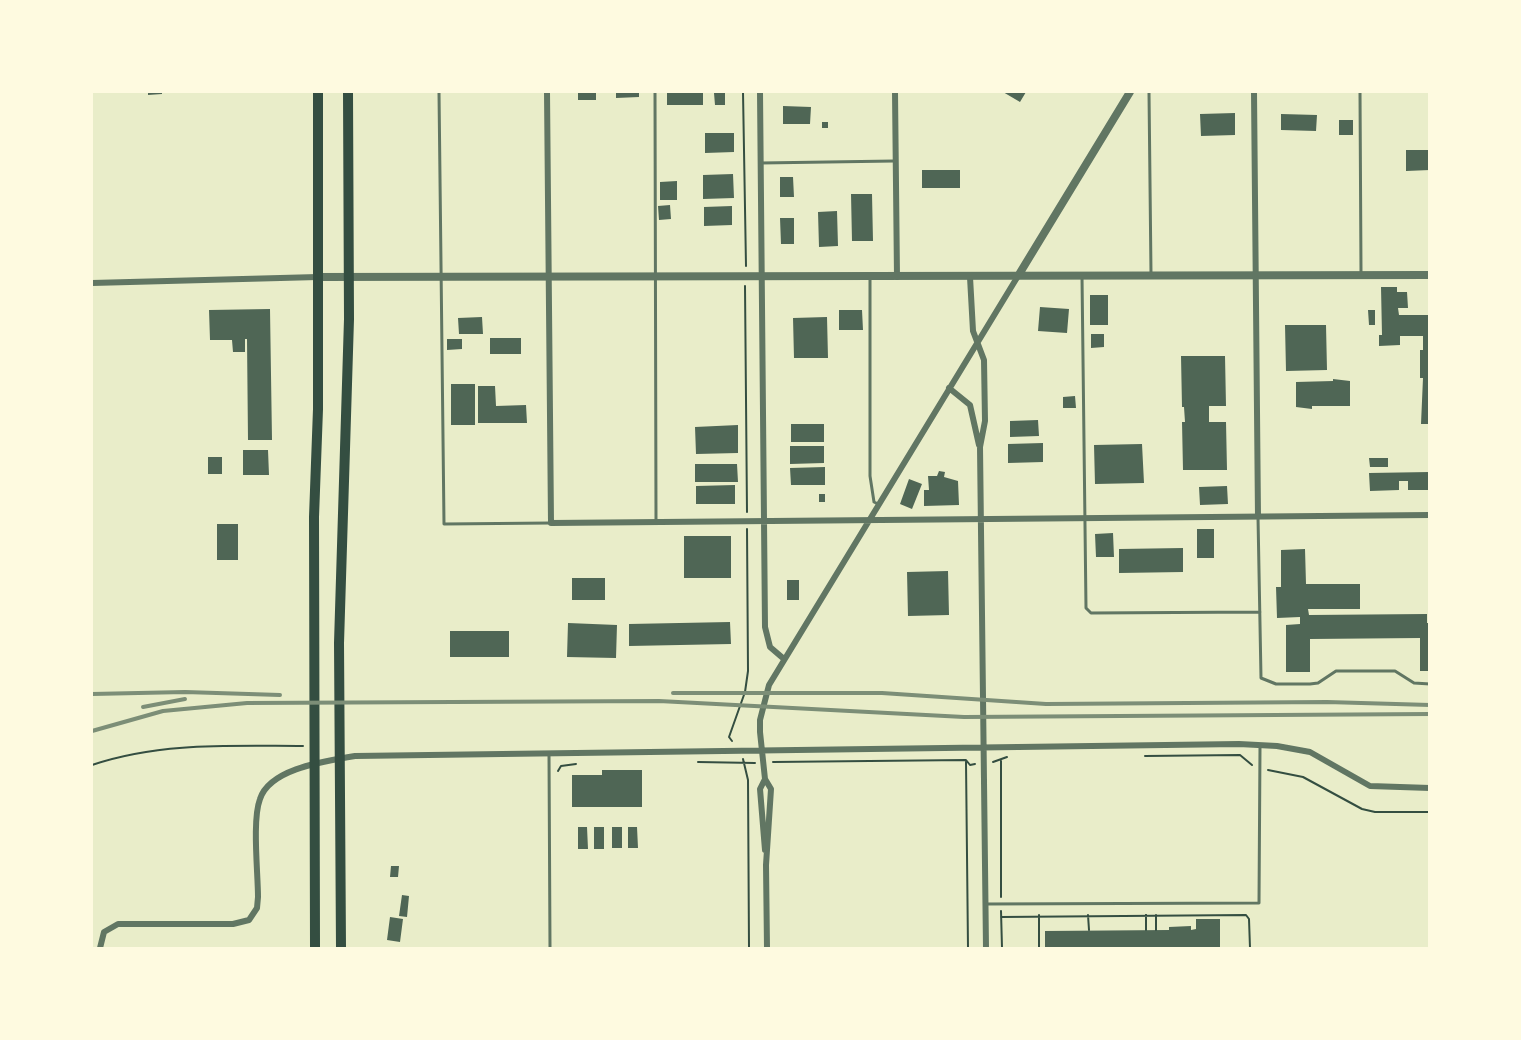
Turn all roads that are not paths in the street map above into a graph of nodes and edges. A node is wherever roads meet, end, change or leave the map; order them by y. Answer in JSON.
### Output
{"nodes":[{"id":1,"x":318,"y":92,"type":"edge"},
{"id":2,"x":348,"y":92,"type":"edge"},
{"id":3,"x":439,"y":92,"type":"edge"},
{"id":4,"x":547,"y":92,"type":"edge"},
{"id":5,"x":655,"y":92,"type":"edge"},
{"id":6,"x":760,"y":92,"type":"edge"},
{"id":7,"x":895,"y":92,"type":"edge"},
{"id":8,"x":1130,"y":92,"type":"edge"},
{"id":9,"x":1149,"y":92,"type":"edge"},
{"id":10,"x":1254,"y":92,"type":"edge"},
{"id":11,"x":1360,"y":92,"type":"edge"},
{"id":12,"x":896,"y":161,"type":"junction"},
{"id":13,"x":761,"y":163,"type":"junction"},
{"id":14,"x":1256,"y":275,"type":"junction"},
{"id":15,"x":1360,"y":275,"type":"junction"},
{"id":16,"x":1430,"y":275,"type":"edge"},
{"id":17,"x":1018,"y":276,"type":"junction"},
{"id":18,"x":1082,"y":276,"type":"junction"},
{"id":19,"x":1150,"y":276,"type":"junction"},
{"id":20,"x":318,"y":277,"type":"junction"},
{"id":21,"x":441,"y":277,"type":"junction"},
{"id":22,"x":762,"y":277,"type":"junction"},
{"id":23,"x":870,"y":277,"type":"junction"},
{"id":24,"x":897,"y":277,"type":"junction"},
{"id":25,"x":970,"y":277,"type":"junction"},
{"id":26,"x":349,"y":278,"type":"junction"},
{"id":27,"x":549,"y":278,"type":"junction"},
{"id":28,"x":655,"y":278,"type":"junction"},
{"id":29,"x":92,"y":283,"type":"edge"},
{"id":30,"x":977,"y":342,"type":"junction"},
{"id":31,"x":949,"y":388,"type":"junction"},
{"id":32,"x":980,"y":447,"type":"junction"},
{"id":33,"x":878,"y":505,"type":"junction"},
{"id":34,"x":1430,"y":515,"type":"edge"},
{"id":35,"x":1258,"y":517,"type":"junction"},
{"id":36,"x":1086,"y":518,"type":"junction"},
{"id":37,"x":981,"y":519,"type":"junction"},
{"id":38,"x":869,"y":520,"type":"junction"},
{"id":39,"x":764,"y":521,"type":"junction"},
{"id":40,"x":656,"y":522,"type":"junction"},
{"id":41,"x":551,"y":523,"type":"junction"},
{"id":42,"x":1260,"y":612,"type":"junction"},
{"id":43,"x":784,"y":659,"type":"junction"},
{"id":44,"x":1430,"y":684,"type":"edge"},
{"id":45,"x":1260,"y":745,"type":"junction"},
{"id":46,"x":985,"y":747,"type":"junction"},
{"id":47,"x":762,"y":749,"type":"junction"},
{"id":48,"x":549,"y":754,"type":"junction"},
{"id":49,"x":765,"y":779,"type":"junction"},
{"id":50,"x":1430,"y":788,"type":"edge"},
{"id":51,"x":766,"y":865,"type":"junction"},
{"id":52,"x":986,"y":904,"type":"junction"},
{"id":53,"x":100,"y":948,"type":"edge"},
{"id":54,"x":315,"y":948,"type":"edge"},
{"id":55,"x":341,"y":948,"type":"edge"},
{"id":56,"x":550,"y":948,"type":"edge"},
{"id":57,"x":767,"y":948,"type":"edge"},
{"id":58,"x":986,"y":948,"type":"edge"}],
"edges":[{"from":1,"to":20,"type":"highway"},
{"from":2,"to":26,"type":"highway"},
{"from":3,"to":21,"type":"lane"},
{"from":4,"to":27,"type":"street"},
{"from":5,"to":28,"type":"lane"},
{"from":6,"to":13,"type":"street"},
{"from":7,"to":12,"type":"street"},
{"from":8,"to":17,"type":"street"},
{"from":9,"to":19,"type":"lane"},
{"from":10,"to":14,"type":"street"},
{"from":11,"to":15,"type":"lane"},
{"from":12,"to":13,"type":"lane"},
{"from":12,"to":24,"type":"street"},
{"from":13,"to":22,"type":"street"},
{"from":14,"to":15,"type":"street"},
{"from":14,"to":19,"type":"street"},
{"from":14,"to":35,"type":"street"},
{"from":15,"to":16,"type":"street"},
{"from":17,"to":18,"type":"street"},
{"from":17,"to":25,"type":"street"},
{"from":17,"to":30,"type":"street"},
{"from":18,"to":19,"type":"street"},
{"from":18,"to":36,"type":"lane"},
{"from":20,"to":26,"type":"street"},
{"from":20,"to":29,"type":"street"},
{"from":20,"to":54,"type":"highway"},
{"from":21,"to":26,"type":"street"},
{"from":21,"to":27,"type":"street"},
{"from":21,"to":41,"type":"lane"},
{"from":22,"to":23,"type":"street"},
{"from":22,"to":28,"type":"street"},
{"from":22,"to":39,"type":"street"},
{"from":23,"to":24,"type":"street"},
{"from":23,"to":33,"type":"lane"},
{"from":24,"to":25,"type":"street"},
{"from":25,"to":30,"type":"street"},
{"from":26,"to":55,"type":"highway"},
{"from":27,"to":28,"type":"street"},
{"from":27,"to":41,"type":"street"},
{"from":28,"to":40,"type":"lane"},
{"from":30,"to":31,"type":"street"},
{"from":30,"to":32,"type":"street"},
{"from":31,"to":32,"type":"street"},
{"from":31,"to":33,"type":"street"},
{"from":32,"to":37,"type":"street"},
{"from":33,"to":38,"type":"street"},
{"from":34,"to":35,"type":"street"},
{"from":35,"to":36,"type":"street"},
{"from":35,"to":42,"type":"lane"},
{"from":36,"to":37,"type":"street"},
{"from":36,"to":42,"type":"lane"},
{"from":37,"to":38,"type":"street"},
{"from":37,"to":46,"type":"street"},
{"from":38,"to":39,"type":"street"},
{"from":38,"to":43,"type":"street"},
{"from":39,"to":40,"type":"street"},
{"from":39,"to":43,"type":"street"},
{"from":40,"to":41,"type":"street"},
{"from":42,"to":44,"type":"lane"},
{"from":43,"to":47,"type":"street"},
{"from":45,"to":46,"type":"street"},
{"from":45,"to":50,"type":"street"},
{"from":45,"to":52,"type":"lane"},
{"from":46,"to":47,"type":"street"},
{"from":46,"to":52,"type":"street"},
{"from":47,"to":48,"type":"street"},
{"from":47,"to":49,"type":"street"},
{"from":48,"to":53,"type":"street"},
{"from":48,"to":56,"type":"lane"},
{"from":49,"to":51,"type":"street"},
{"from":49,"to":51,"type":"street"},
{"from":51,"to":57,"type":"street"},
{"from":52,"to":58,"type":"street"}]}
